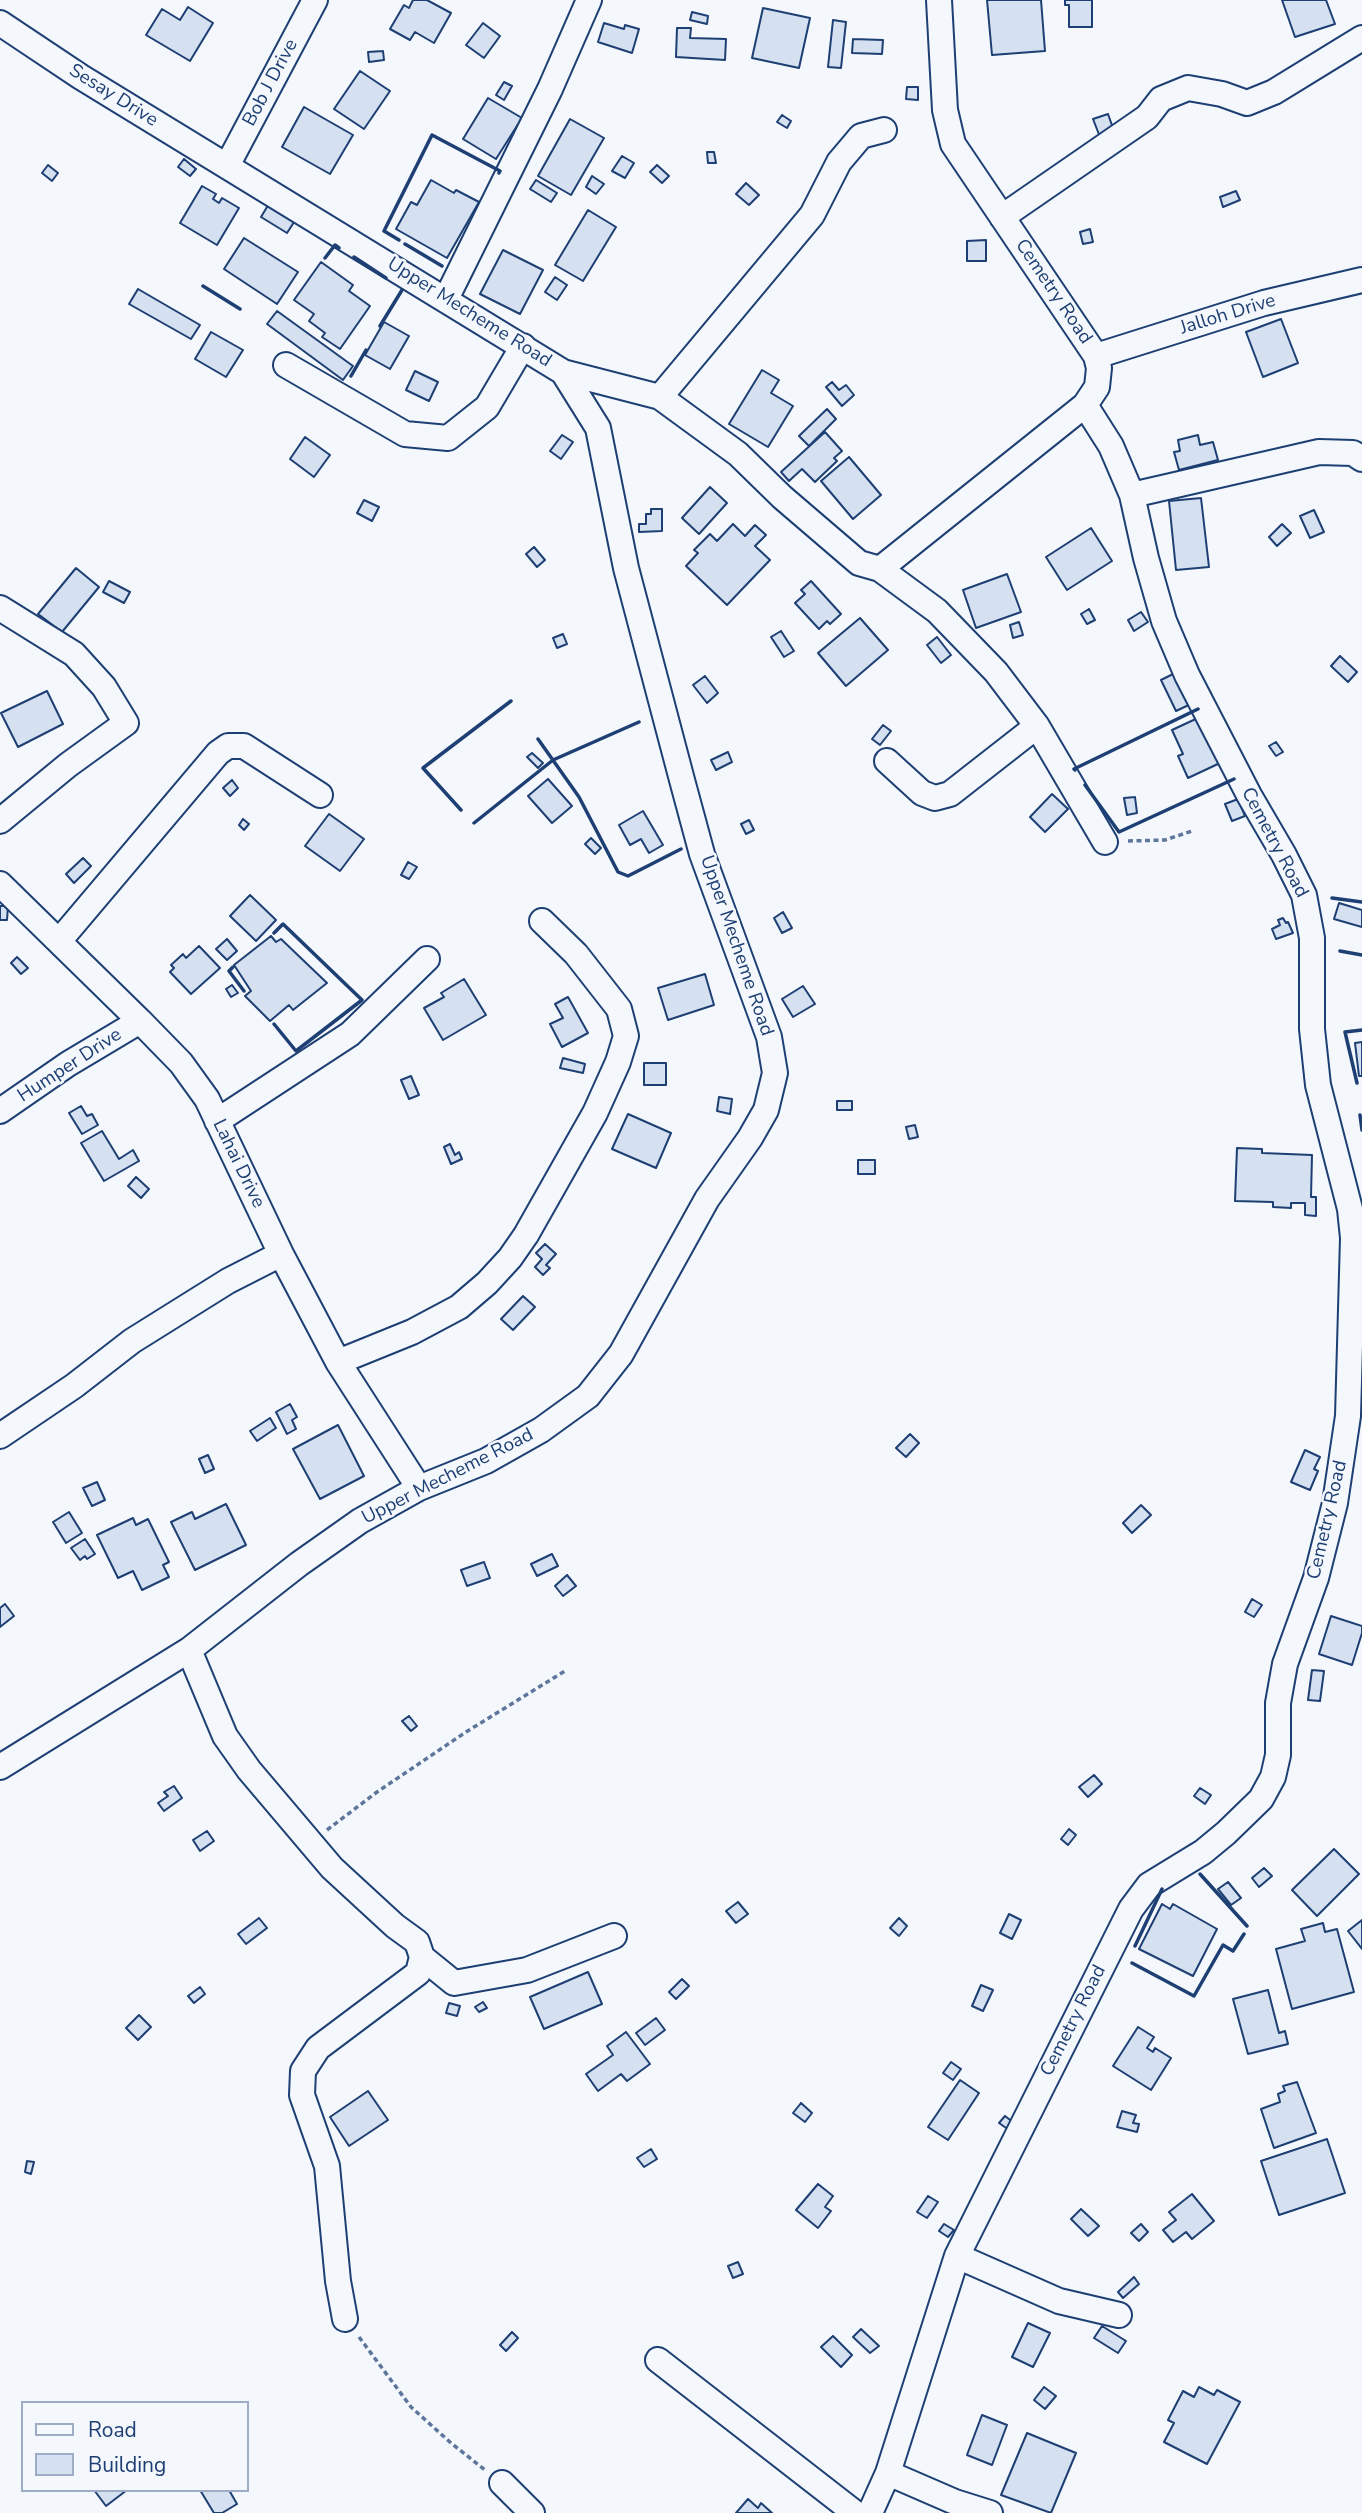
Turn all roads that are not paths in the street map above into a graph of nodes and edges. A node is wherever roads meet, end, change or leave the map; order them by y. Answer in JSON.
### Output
{"nodes":[{"id":1,"x":315,"y":0,"type":"edge"},
{"id":2,"x":589,"y":0,"type":"edge"},
{"id":3,"x":939,"y":0,"type":"edge"},
{"id":4,"x":0,"y":23,"type":"edge"},
{"id":5,"x":1362,"y":38,"type":"edge"},
{"id":6,"x":884,"y":130,"type":"dead end"},
{"id":7,"x":227,"y":166,"type":"junction"},
{"id":8,"x":1002,"y":217,"type":"junction"},
{"id":9,"x":1362,"y":280,"type":"edge"},
{"id":10,"x":446,"y":299,"type":"junction"},
{"id":11,"x":523,"y":346,"type":"junction"},
{"id":12,"x":1096,"y":356,"type":"junction"},
{"id":13,"x":286,"y":365,"type":"dead end"},
{"id":14,"x":563,"y":372,"type":"junction"},
{"id":15,"x":660,"y":397,"type":"junction"},
{"id":16,"x":1085,"y":405,"type":"junction"},
{"id":17,"x":1362,"y":459,"type":"edge"},
{"id":18,"x":1132,"y":495,"type":"junction"},
{"id":19,"x":880,"y":569,"type":"junction"},
{"id":20,"x":0,"y":608,"type":"edge"},
{"id":21,"x":1037,"y":726,"type":"junction"},
{"id":22,"x":887,"y":761,"type":"dead end"},
{"id":23,"x":320,"y":795,"type":"dead end"},
{"id":24,"x":0,"y":821,"type":"edge"},
{"id":25,"x":1105,"y":842,"type":"road end"},
{"id":26,"x":0,"y":884,"type":"edge"},
{"id":27,"x":542,"y":921,"type":"dead end"},
{"id":28,"x":60,"y":940,"type":"junction"},
{"id":29,"x":428,"y":959,"type":"dead end"},
{"id":30,"x":141,"y":1021,"type":"junction"},
{"id":31,"x":0,"y":1111,"type":"edge"},
{"id":32,"x":217,"y":1121,"type":"junction"},
{"id":33,"x":1353,"y":1182,"type":"edge"},
{"id":34,"x":281,"y":1254,"type":"junction"},
{"id":35,"x":338,"y":1362,"type":"junction"},
{"id":36,"x":0,"y":1436,"type":"edge"},
{"id":37,"x":419,"y":1488,"type":"junction"},
{"id":38,"x":189,"y":1650,"type":"junction"},
{"id":39,"x":0,"y":1768,"type":"edge"},
{"id":40,"x":614,"y":1936,"type":"dead end"},
{"id":41,"x":422,"y":1957,"type":"junction"},
{"id":42,"x":957,"y":2256,"type":"junction"},
{"id":43,"x":1119,"y":2315,"type":"dead end"},
{"id":44,"x":345,"y":2319,"type":"road end"},
{"id":45,"x":658,"y":2360,"type":"dead end"},
{"id":46,"x":888,"y":2473,"type":"junction"},
{"id":47,"x":502,"y":2483,"type":"road end"},
{"id":48,"x":532,"y":2513,"type":"edge"},
{"id":49,"x":855,"y":2513,"type":"edge"},
{"id":50,"x":870,"y":2513,"type":"edge"},
{"id":51,"x":990,"y":2513,"type":"edge"}],
"edges":[{"from":1,"to":7,"type":"street","name":"Bob J Drive"},
{"from":2,"to":10,"type":"street"},
{"from":3,"to":8,"type":"street","name":"Cemetry Road"},
{"from":4,"to":7,"type":"street","name":"Sesay Drive"},
{"from":5,"to":8,"type":"street"},
{"from":6,"to":15,"type":"street"},
{"from":7,"to":10,"type":"street","name":"Upper Mecheme Road"},
{"from":8,"to":12,"type":"street","name":"Cemetry Road"},
{"from":9,"to":12,"type":"street","name":"Jalloh Drive"},
{"from":10,"to":11,"type":"street","name":"Upper Mecheme Road"},
{"from":11,"to":13,"type":"street"},
{"from":11,"to":14,"type":"street","name":"Upper Mecheme Road"},
{"from":12,"to":16,"type":"street","name":"Cemetry Road"},
{"from":14,"to":15,"type":"street"},
{"from":14,"to":37,"type":"street","name":"Upper Mecheme Road"},
{"from":15,"to":19,"type":"street"},
{"from":16,"to":18,"type":"street","name":"Cemetry Road"},
{"from":16,"to":19,"type":"street"},
{"from":17,"to":18,"type":"street"},
{"from":18,"to":33,"type":"street","name":"Cemetry Road"},
{"from":19,"to":21,"type":"street"},
{"from":20,"to":24,"type":"street"},
{"from":21,"to":22,"type":"street"},
{"from":21,"to":25,"type":"street"},
{"from":23,"to":28,"type":"street"},
{"from":26,"to":28,"type":"street","name":"Lahai Drive"},
{"from":27,"to":35,"type":"street"},
{"from":28,"to":30,"type":"street","name":"Lahai Drive"},
{"from":29,"to":32,"type":"street"},
{"from":30,"to":31,"type":"street","name":"Humper Drive"},
{"from":30,"to":32,"type":"street","name":"Lahai Drive"},
{"from":32,"to":34,"type":"street","name":"Lahai Drive"},
{"from":33,"to":42,"type":"street","name":"Cemetry Road"},
{"from":34,"to":35,"type":"street","name":"Lahai Drive"},
{"from":34,"to":36,"type":"street"},
{"from":35,"to":37,"type":"street","name":"Lahai Drive"},
{"from":37,"to":38,"type":"street","name":"Upper Mecheme Road"},
{"from":38,"to":39,"type":"street","name":"Upper Mecheme Road"},
{"from":38,"to":41,"type":"street"},
{"from":40,"to":41,"type":"street"},
{"from":41,"to":44,"type":"street"},
{"from":42,"to":43,"type":"street"},
{"from":42,"to":46,"type":"street","name":"Cemetry Road"},
{"from":45,"to":49,"type":"street"},
{"from":46,"to":50,"type":"street","name":"Cemetry Road"},
{"from":46,"to":51,"type":"street"},
{"from":47,"to":48,"type":"street"}]}
